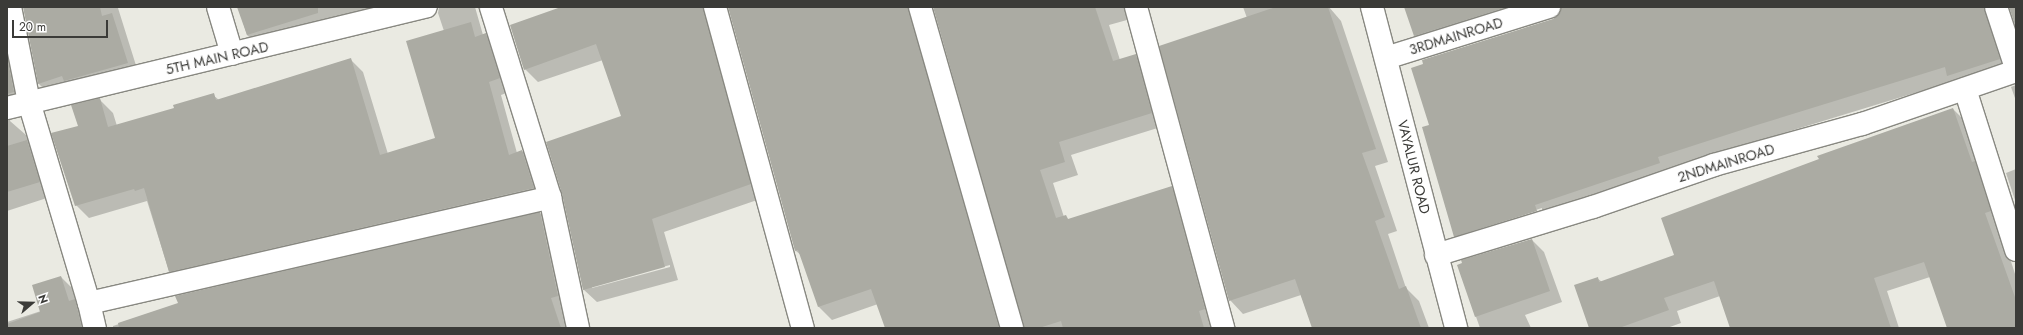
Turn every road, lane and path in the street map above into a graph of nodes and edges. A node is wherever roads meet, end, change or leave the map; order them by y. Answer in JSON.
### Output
{"nodes":[{"id":1,"x":10,"y":7,"type":"edge"},
{"id":2,"x":218,"y":7,"type":"edge"},
{"id":3,"x":426,"y":7,"type":"edge"},
{"id":4,"x":491,"y":7,"type":"edge"},
{"id":5,"x":715,"y":7,"type":"edge"},
{"id":6,"x":920,"y":7,"type":"edge"},
{"id":7,"x":1136,"y":7,"type":"edge"},
{"id":8,"x":1372,"y":7,"type":"edge"},
{"id":9,"x":1549,"y":7,"type":"edge"},
{"id":10,"x":1996,"y":7,"type":"edge"},
{"id":11,"x":232,"y":54,"type":"junction"},
{"id":12,"x":1386,"y":58,"type":"junction"},
{"id":13,"x":2016,"y":68,"type":"edge"},
{"id":14,"x":2016,"y":71,"type":"edge"},
{"id":15,"x":1965,"y":88,"type":"junction"},
{"id":16,"x":29,"y":102,"type":"junction"},
{"id":17,"x":7,"y":108,"type":"edge"},
{"id":18,"x":550,"y":197,"type":"junction"},
{"id":19,"x":2016,"y":250,"type":"edge"},
{"id":20,"x":1436,"y":255,"type":"junction"},
{"id":21,"x":89,"y":303,"type":"junction"},
{"id":22,"x":95,"y":328,"type":"edge"},
{"id":23,"x":578,"y":328,"type":"edge"},
{"id":24,"x":803,"y":328,"type":"edge"},
{"id":25,"x":1012,"y":328,"type":"edge"},
{"id":26,"x":1223,"y":328,"type":"edge"},
{"id":27,"x":1456,"y":328,"type":"edge"}],
"edges":[{"from":1,"to":16,"type":"street"},
{"from":2,"to":11,"type":"street"},
{"from":3,"to":11,"type":"street","name":"5TH MAIN ROAD"},
{"from":4,"to":18,"type":"street"},
{"from":5,"to":24,"type":"street"},
{"from":6,"to":25,"type":"street"},
{"from":7,"to":26,"type":"street"},
{"from":8,"to":12,"type":"street","name":"VAYALUR ROAD"},
{"from":9,"to":12,"type":"street","name":"3RDMAINROAD"},
{"from":10,"to":13,"type":"street"},
{"from":11,"to":16,"type":"street","name":"5TH MAIN ROAD"},
{"from":12,"to":20,"type":"street","name":"VAYALUR ROAD"},
{"from":14,"to":15,"type":"street","name":"2NDMAINROAD"},
{"from":15,"to":19,"type":"street"},
{"from":15,"to":20,"type":"street","name":"2NDMAINROAD"},
{"from":16,"to":17,"type":"street","name":"5TH MAIN ROAD"},
{"from":16,"to":21,"type":"street"},
{"from":18,"to":21,"type":"street"},
{"from":18,"to":23,"type":"street"},
{"from":20,"to":27,"type":"street","name":"VAYALUR ROAD"},
{"from":21,"to":22,"type":"street"}]}
